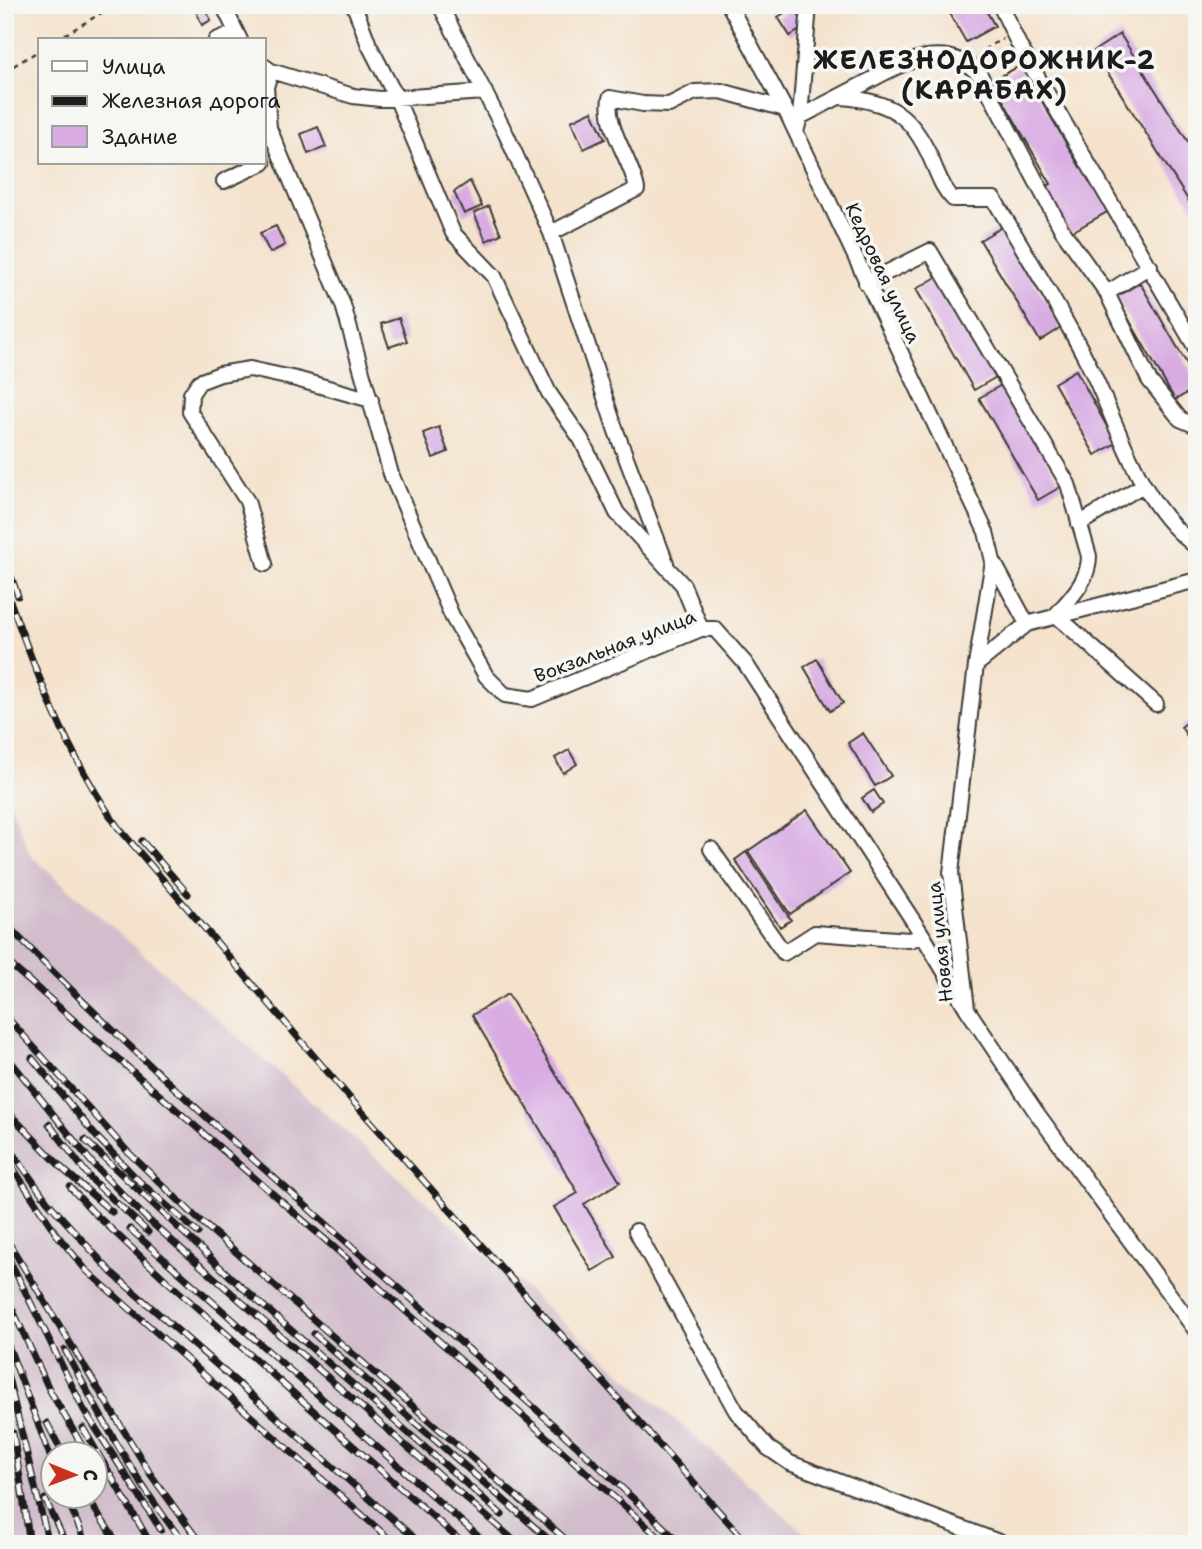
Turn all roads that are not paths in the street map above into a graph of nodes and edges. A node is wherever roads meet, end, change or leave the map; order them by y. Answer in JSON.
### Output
{"nodes":[{"id":1,"x":223,"y":5,"type":"edge"},
{"id":2,"x":354,"y":5,"type":"edge"},
{"id":3,"x":440,"y":5,"type":"edge"},
{"id":4,"x":729,"y":5,"type":"edge"},
{"id":5,"x":809,"y":5,"type":"edge"},
{"id":6,"x":1000,"y":5,"type":"edge"},
{"id":7,"x":238,"y":36,"type":"edge"},
{"id":8,"x":267,"y":68,"type":"edge"},
{"id":9,"x":485,"y":92,"type":"junction"},
{"id":10,"x":839,"y":96,"type":"junction"},
{"id":11,"x":396,"y":97,"type":"junction"},
{"id":12,"x":785,"y":108,"type":"junction"},
{"id":13,"x":798,"y":125,"type":"junction"},
{"id":14,"x":280,"y":155,"type":"junction"},
{"id":15,"x":266,"y":161,"type":"edge"},
{"id":16,"x":259,"y":164,"type":"edge"},
{"id":17,"x":224,"y":181,"type":"dead end"},
{"id":18,"x":551,"y":233,"type":"junction"},
{"id":19,"x":1150,"y":266,"type":"junction"},
{"id":20,"x":866,"y":283,"type":"junction"},
{"id":21,"x":1107,"y":293,"type":"junction"},
{"id":22,"x":1197,"y":350,"type":"edge"},
{"id":23,"x":371,"y":400,"type":"junction"},
{"id":24,"x":1195,"y":424,"type":"edge"},
{"id":25,"x":1143,"y":485,"type":"junction"},
{"id":26,"x":1080,"y":524,"type":"junction"},
{"id":27,"x":1197,"y":547,"type":"edge"},
{"id":28,"x":993,"y":561,"type":"junction"},
{"id":29,"x":265,"y":564,"type":"dead end"},
{"id":30,"x":669,"y":571,"type":"junction"},
{"id":31,"x":1197,"y":580,"type":"edge"},
{"id":32,"x":1056,"y":615,"type":"junction"},
{"id":33,"x":1027,"y":624,"type":"junction"},
{"id":34,"x":701,"y":629,"type":"junction"},
{"id":35,"x":976,"y":665,"type":"junction"},
{"id":36,"x":1156,"y":704,"type":"dead end"},
{"id":37,"x":711,"y":849,"type":"dead end"},
{"id":38,"x":923,"y":936,"type":"junction"},
{"id":39,"x":967,"y":1009,"type":"junction"},
{"id":40,"x":636,"y":1231,"type":"dead end"},
{"id":41,"x":1197,"y":1332,"type":"edge"},
{"id":42,"x":1004,"y":1544,"type":"edge"}],
"edges":[{"from":1,"to":7,"type":"street"},
{"from":2,"to":11,"type":"street"},
{"from":3,"to":9,"type":"street"},
{"from":4,"to":12,"type":"street","name":"Кедровая улица"},
{"from":5,"to":13,"type":"street"},
{"from":6,"to":19,"type":"street"},
{"from":8,"to":11,"type":"street"},
{"from":8,"to":14,"type":"street","name":"Вокзальная улица"},
{"from":9,"to":11,"type":"street"},
{"from":9,"to":18,"type":"street"},
{"from":10,"to":13,"type":"street"},
{"from":10,"to":21,"type":"street"},
{"from":10,"to":25,"type":"street"},
{"from":11,"to":30,"type":"street"},
{"from":12,"to":13,"type":"street","name":"Кедровая улица"},
{"from":12,"to":18,"type":"street"},
{"from":13,"to":20,"type":"street","name":"Кедровая улица"},
{"from":14,"to":15,"type":"street"},
{"from":14,"to":23,"type":"street","name":"Вокзальная улица"},
{"from":16,"to":17,"type":"street"},
{"from":18,"to":30,"type":"street"},
{"from":19,"to":21,"type":"street"},
{"from":19,"to":22,"type":"street"},
{"from":20,"to":26,"type":"street"},
{"from":20,"to":28,"type":"street","name":"Кедровая улица"},
{"from":21,"to":24,"type":"street"},
{"from":23,"to":29,"type":"street"},
{"from":23,"to":34,"type":"street","name":"Вокзальная улица"},
{"from":25,"to":26,"type":"street"},
{"from":25,"to":27,"type":"street"},
{"from":26,"to":32,"type":"street"},
{"from":28,"to":33,"type":"street"},
{"from":28,"to":35,"type":"street","name":"Новая улица"},
{"from":30,"to":34,"type":"street"},
{"from":31,"to":32,"type":"street"},
{"from":32,"to":33,"type":"street"},
{"from":32,"to":36,"type":"street"},
{"from":33,"to":35,"type":"street"},
{"from":34,"to":38,"type":"street","name":"Вокзальная улица"},
{"from":35,"to":39,"type":"street","name":"Новая улица"},
{"from":37,"to":38,"type":"street"},
{"from":38,"to":39,"type":"street","name":"Вокзальная улица"},
{"from":39,"to":41,"type":"street","name":"Новая улица"},
{"from":40,"to":42,"type":"street"}]}
